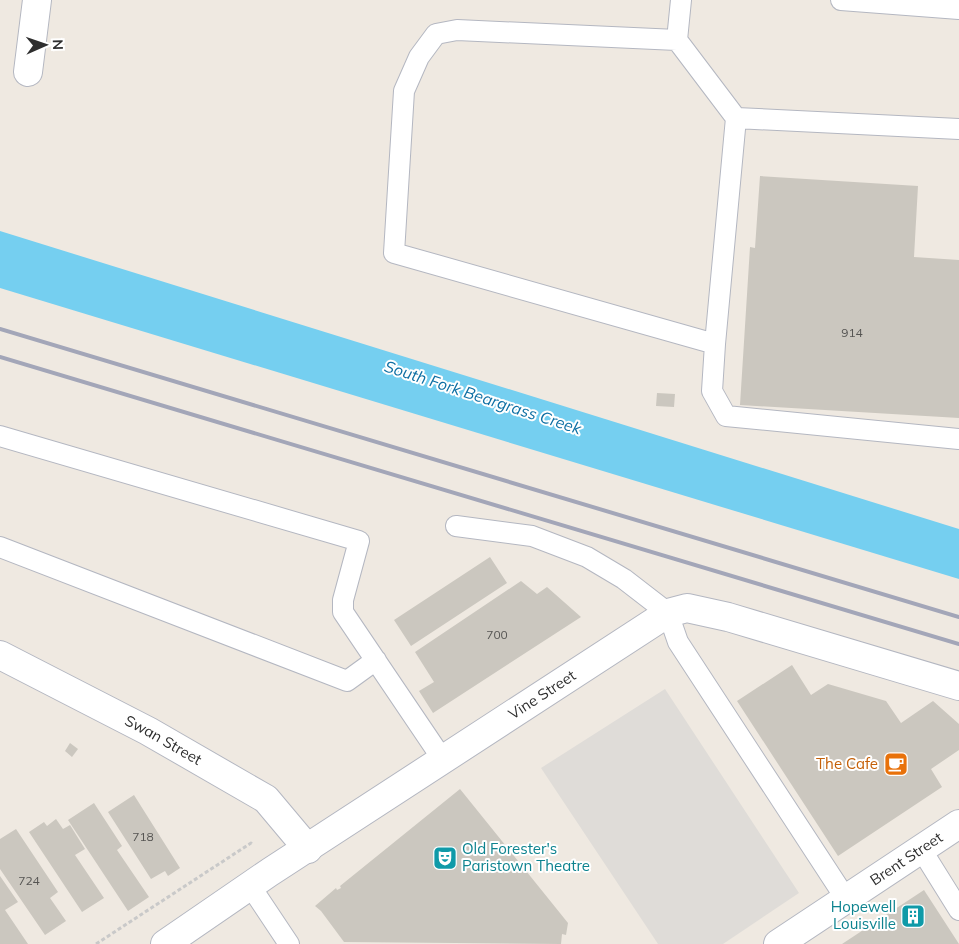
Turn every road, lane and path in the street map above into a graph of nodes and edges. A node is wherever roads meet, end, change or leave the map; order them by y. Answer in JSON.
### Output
{"nodes":[{"id":1,"x":37,"y":0,"type":"edge"},
{"id":2,"x":681,"y":0,"type":"edge"},
{"id":3,"x":840,"y":0,"type":"edge"},
{"id":4,"x":959,"y":9,"type":"edge"},
{"id":5,"x":676,"y":40,"type":"junction"},
{"id":6,"x":28,"y":72,"type":"dead end"},
{"id":7,"x":736,"y":118,"type":"junction"},
{"id":8,"x":959,"y":129,"type":"edge"},
{"id":9,"x":715,"y":344,"type":"junction"},
{"id":10,"x":0,"y":436,"type":"edge"},
{"id":11,"x":959,"y":438,"type":"edge"},
{"id":12,"x":456,"y":526,"type":"dead end"},
{"id":13,"x":0,"y":547,"type":"edge"},
{"id":14,"x":668,"y":613,"type":"junction"},
{"id":15,"x":0,"y":655,"type":"edge"},
{"id":16,"x":376,"y":660,"type":"junction"},
{"id":17,"x":959,"y":686,"type":"edge"},
{"id":18,"x":443,"y":760,"type":"junction"},
{"id":19,"x":958,"y":826,"type":"edge"},
{"id":20,"x":308,"y":849,"type":"junction"},
{"id":21,"x":921,"y":849,"type":"junction"},
{"id":22,"x":251,"y":887,"type":"junction"},
{"id":23,"x":846,"y":899,"type":"junction"},
{"id":24,"x":959,"y":910,"type":"edge"},
{"id":25,"x":165,"y":944,"type":"edge"},
{"id":26,"x":289,"y":944,"type":"edge"},
{"id":27,"x":778,"y":944,"type":"edge"}],
"edges":[{"from":1,"to":6,"type":"street"},
{"from":2,"to":5,"type":"lane"},
{"from":3,"to":4,"type":"lane"},
{"from":5,"to":7,"type":"lane"},
{"from":5,"to":9,"type":"lane"},
{"from":7,"to":8,"type":"lane"},
{"from":7,"to":9,"type":"lane"},
{"from":9,"to":11,"type":"lane"},
{"from":10,"to":16,"type":"lane"},
{"from":12,"to":14,"type":"lane"},
{"from":13,"to":16,"type":"lane"},
{"from":14,"to":17,"type":"street","name":"Vine Street"},
{"from":14,"to":18,"type":"street","name":"Vine Street"},
{"from":14,"to":23,"type":"lane"},
{"from":15,"to":20,"type":"street","name":"Swan Street"},
{"from":16,"to":18,"type":"lane"},
{"from":18,"to":20,"type":"street","name":"Vine Street"},
{"from":19,"to":21,"type":"street","name":"Brent Street"},
{"from":20,"to":22,"type":"street","name":"Vine Street"},
{"from":21,"to":23,"type":"street","name":"Brent Street"},
{"from":21,"to":24,"type":"lane"},
{"from":22,"to":25,"type":"street","name":"Vine Street"},
{"from":22,"to":26,"type":"lane"},
{"from":23,"to":27,"type":"street","name":"Brent Street"}]}
